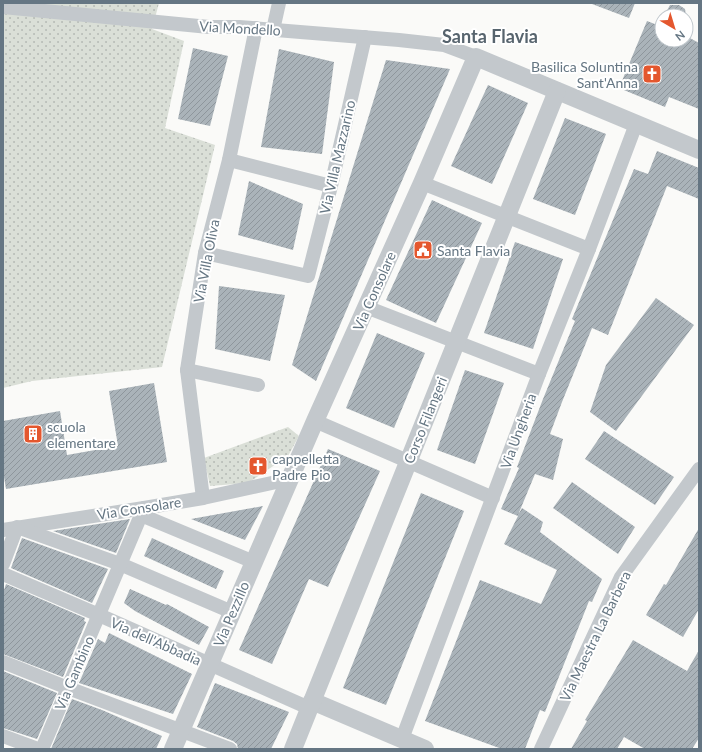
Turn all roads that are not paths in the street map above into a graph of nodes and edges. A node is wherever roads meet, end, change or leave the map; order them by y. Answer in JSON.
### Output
{"nodes":[{"id":1,"x":279,"y":3,"type":"edge"},
{"id":2,"x":3,"y":7,"type":"edge"},
{"id":3,"x":256,"y":28,"type":"junction"},
{"id":4,"x":273,"y":30,"type":"junction"},
{"id":5,"x":365,"y":37,"type":"junction"},
{"id":6,"x":476,"y":57,"type":"junction"},
{"id":7,"x":557,"y":91,"type":"junction"},
{"id":8,"x":636,"y":124,"type":"junction"},
{"id":9,"x":699,"y":150,"type":"edge"},
{"id":10,"x":229,"y":160,"type":"junction"},
{"id":11,"x":422,"y":183,"type":"junction"},
{"id":12,"x":331,"y":186,"type":"junction"},
{"id":13,"x":507,"y":216,"type":"junction"},
{"id":14,"x":589,"y":249,"type":"junction"},
{"id":15,"x":205,"y":253,"type":"junction"},
{"id":16,"x":366,"y":308,"type":"junction"},
{"id":17,"x":456,"y":343,"type":"junction"},
{"id":18,"x":187,"y":370,"type":"junction"},
{"id":19,"x":539,"y":374,"type":"junction"},
{"id":20,"x":258,"y":384,"type":"dead end"},
{"id":21,"x":315,"y":421,"type":"junction"},
{"id":22,"x":408,"y":461,"type":"junction"},
{"id":23,"x":699,"y":469,"type":"edge"},
{"id":24,"x":290,"y":479,"type":"junction"},
{"id":25,"x":203,"y":498,"type":"junction"},
{"id":26,"x":493,"y":498,"type":"junction"},
{"id":27,"x":143,"y":512,"type":"junction"},
{"id":28,"x":10,"y":528,"type":"edge"},
{"id":29,"x":254,"y":562,"type":"junction"},
{"id":30,"x":3,"y":564,"type":"edge"},
{"id":31,"x":120,"y":564,"type":"junction"},
{"id":32,"x":3,"y":574,"type":"edge"},
{"id":33,"x":232,"y":612,"type":"junction"},
{"id":34,"x":99,"y":615,"type":"junction"},
{"id":35,"x":3,"y":662,"type":"edge"},
{"id":36,"x":210,"y":665,"type":"junction"},
{"id":37,"x":68,"y":688,"type":"junction"},
{"id":38,"x":311,"y":705,"type":"junction"},
{"id":39,"x":181,"y":730,"type":"junction"},
{"id":40,"x":3,"y":736,"type":"edge"},
{"id":41,"x":402,"y":739,"type":"junction"},
{"id":42,"x":38,"y":749,"type":"edge"},
{"id":43,"x":42,"y":749,"type":"edge"},
{"id":44,"x":173,"y":749,"type":"edge"},
{"id":45,"x":230,"y":749,"type":"edge"},
{"id":46,"x":293,"y":749,"type":"edge"},
{"id":47,"x":425,"y":749,"type":"edge"},
{"id":48,"x":540,"y":749,"type":"edge"}],
"edges":[{"from":1,"to":4,"type":"street"},
{"from":2,"to":3,"type":"street","name":"Via Mondello"},
{"from":3,"to":4,"type":"street","name":"Via Mondello"},
{"from":3,"to":10,"type":"street","name":"Via Villa Oliva"},
{"from":4,"to":5,"type":"street","name":"Via Mondello"},
{"from":5,"to":6,"type":"street","name":"Via Mondello"},
{"from":5,"to":12,"type":"street","name":"Via Villa Mazzarino"},
{"from":6,"to":7,"type":"street"},
{"from":6,"to":11,"type":"street","name":"Via Consolare"},
{"from":7,"to":8,"type":"street"},
{"from":7,"to":13,"type":"street","name":"Corso Filangeri"},
{"from":8,"to":9,"type":"street"},
{"from":8,"to":14,"type":"street","name":"Via Ungheria"},
{"from":10,"to":12,"type":"street"},
{"from":10,"to":15,"type":"street","name":"Via Villa Oliva"},
{"from":11,"to":13,"type":"street"},
{"from":11,"to":16,"type":"street","name":"Via Consolare"},
{"from":12,"to":15,"type":"street","name":"Via Villa Mazzarino"},
{"from":13,"to":14,"type":"street"},
{"from":13,"to":17,"type":"street","name":"Corso Filangeri"},
{"from":14,"to":19,"type":"street","name":"Via Ungheria"},
{"from":15,"to":18,"type":"street","name":"Via Villa Oliva"},
{"from":16,"to":17,"type":"street"},
{"from":16,"to":21,"type":"street","name":"Via Consolare"},
{"from":17,"to":19,"type":"street"},
{"from":17,"to":22,"type":"street","name":"Corso Filangeri"},
{"from":18,"to":20,"type":"street"},
{"from":18,"to":25,"type":"street","name":"Via Villa Oliva"},
{"from":19,"to":26,"type":"street","name":"Via Ungheria"},
{"from":21,"to":22,"type":"street"},
{"from":21,"to":24,"type":"street","name":"Via Consolare"},
{"from":22,"to":26,"type":"street"},
{"from":22,"to":38,"type":"street","name":"Corso Filangeri"},
{"from":23,"to":48,"type":"street","name":"Via Maestra La Barbera"},
{"from":24,"to":25,"type":"street","name":"Via Consolare"},
{"from":24,"to":29,"type":"street","name":"Via Pezzillo"},
{"from":25,"to":27,"type":"street","name":"Via Consolare"},
{"from":26,"to":41,"type":"street","name":"Via Ungheria"},
{"from":27,"to":28,"type":"street","name":"Via Consolare"},
{"from":27,"to":29,"type":"street"},
{"from":27,"to":31,"type":"street","name":"Via Gambino"},
{"from":28,"to":30,"type":"street"},
{"from":28,"to":31,"type":"street"},
{"from":29,"to":33,"type":"street","name":"Via Pezzillo"},
{"from":31,"to":33,"type":"street"},
{"from":31,"to":34,"type":"street","name":"Via Gambino"},
{"from":32,"to":34,"type":"street","name":"Via dell'Abbadia"},
{"from":33,"to":36,"type":"street","name":"Via Pezzillo"},
{"from":34,"to":36,"type":"street","name":"Via dell'Abbadia"},
{"from":34,"to":37,"type":"street","name":"Via Gambino"},
{"from":35,"to":37,"type":"street"},
{"from":36,"to":38,"type":"street","name":"Via dell'Abbadia"},
{"from":36,"to":39,"type":"street","name":"Via Pezzillo"},
{"from":37,"to":39,"type":"street"},
{"from":37,"to":43,"type":"street","name":"Via Gambino"},
{"from":38,"to":41,"type":"street"},
{"from":38,"to":46,"type":"street","name":"Corso Filangeri"},
{"from":39,"to":44,"type":"street","name":"Via Pezzillo"},
{"from":39,"to":45,"type":"street"},
{"from":40,"to":42,"type":"street"},
{"from":41,"to":47,"type":"street"}]}
